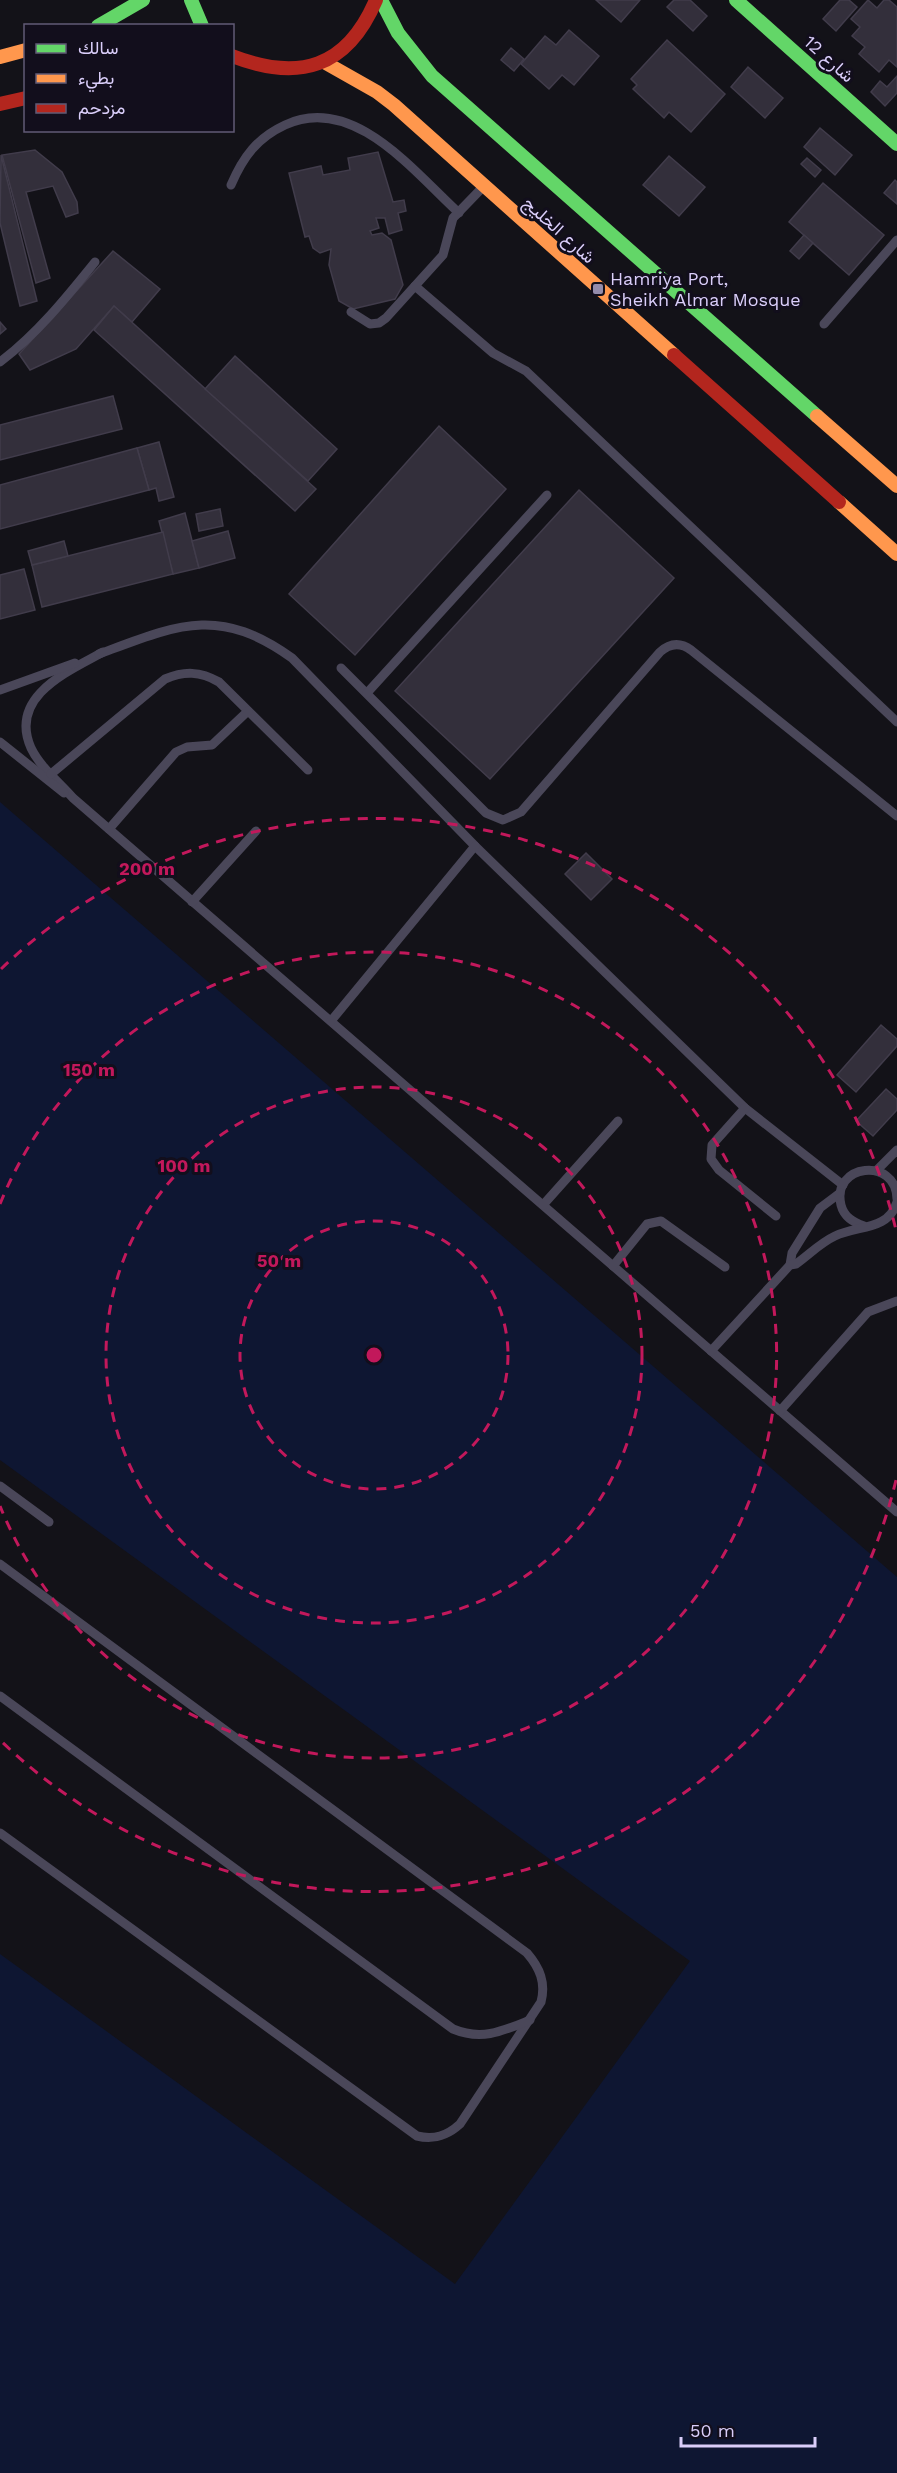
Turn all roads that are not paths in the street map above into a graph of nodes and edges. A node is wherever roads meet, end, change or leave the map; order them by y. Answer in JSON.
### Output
{"nodes":[{"id":1,"x":143,"y":0,"type":"edge"},
{"id":2,"x":191,"y":0,"type":"edge"},
{"id":3,"x":376,"y":0,"type":"edge"},
{"id":4,"x":381,"y":0,"type":"edge"},
{"id":5,"x":736,"y":0,"type":"edge"},
{"id":6,"x":101,"y":24,"type":"edge"},
{"id":7,"x":201,"y":24,"type":"edge"},
{"id":8,"x":24,"y":51,"type":"edge"},
{"id":9,"x":0,"y":57,"type":"edge"},
{"id":10,"x":234,"y":57,"type":"edge"},
{"id":11,"x":324,"y":62,"type":"junction"},
{"id":12,"x":24,"y":98,"type":"edge"},
{"id":13,"x":0,"y":104,"type":"edge"},
{"id":14,"x":897,"y":144,"type":"edge"},
{"id":15,"x":231,"y":185,"type":"dead end"},
{"id":16,"x":484,"y":186,"type":"junction"},
{"id":17,"x":459,"y":213,"type":"junction"},
{"id":18,"x":897,"y":240,"type":"edge"},
{"id":19,"x":96,"y":262,"type":"dead end"},
{"id":20,"x":415,"y":286,"type":"junction"},
{"id":21,"x":351,"y":312,"type":"dead end"},
{"id":22,"x":824,"y":324,"type":"dead end"},
{"id":23,"x":0,"y":362,"type":"edge"},
{"id":24,"x":897,"y":486,"type":"edge"},
{"id":25,"x":547,"y":495,"type":"dead end"},
{"id":26,"x":897,"y":554,"type":"edge"},
{"id":27,"x":104,"y":652,"type":"junction"},
{"id":28,"x":341,"y":668,"type":"dead end"},
{"id":29,"x":0,"y":690,"type":"edge"},
{"id":30,"x":367,"y":693,"type":"junction"},
{"id":31,"x":248,"y":711,"type":"junction"},
{"id":32,"x":897,"y":722,"type":"edge"},
{"id":33,"x":0,"y":742,"type":"edge"},
{"id":34,"x":308,"y":770,"type":"dead end"},
{"id":35,"x":51,"y":774,"type":"junction"},
{"id":36,"x":73,"y":798,"type":"junction"},
{"id":37,"x":897,"y":816,"type":"edge"},
{"id":38,"x":109,"y":829,"type":"junction"},
{"id":39,"x":256,"y":831,"type":"dead end"},
{"id":40,"x":475,"y":846,"type":"junction"},
{"id":41,"x":192,"y":902,"type":"junction"},
{"id":42,"x":331,"y":1022,"type":"junction"},
{"id":43,"x":745,"y":1108,"type":"junction"},
{"id":44,"x":618,"y":1121,"type":"dead end"},
{"id":45,"x":897,"y":1149,"type":"edge"},
{"id":46,"x":878,"y":1170,"type":"junction"},
{"id":47,"x":842,"y":1189,"type":"junction"},
{"id":48,"x":897,"y":1193,"type":"edge"},
{"id":49,"x":543,"y":1205,"type":"junction"},
{"id":50,"x":896,"y":1205,"type":"edge"},
{"id":51,"x":776,"y":1216,"type":"dead end"},
{"id":52,"x":864,"y":1226,"type":"junction"},
{"id":53,"x":790,"y":1265,"type":"junction"},
{"id":54,"x":613,"y":1266,"type":"junction"},
{"id":55,"x":725,"y":1267,"type":"dead end"},
{"id":56,"x":897,"y":1300,"type":"edge"},
{"id":57,"x":711,"y":1351,"type":"junction"},
{"id":58,"x":780,"y":1411,"type":"junction"},
{"id":59,"x":0,"y":1486,"type":"edge"},
{"id":60,"x":897,"y":1512,"type":"edge"},
{"id":61,"x":49,"y":1522,"type":"dead end"},
{"id":62,"x":0,"y":1564,"type":"edge"},
{"id":63,"x":0,"y":1696,"type":"edge"},
{"id":64,"x":0,"y":1833,"type":"edge"},
{"id":65,"x":531,"y":2019,"type":"junction"}],
"edges":[{"from":1,"to":6,"type":"main road"},
{"from":2,"to":7,"type":"main road"},
{"from":3,"to":11,"type":"main road"},
{"from":4,"to":24,"type":"main road","name":"شارع الخليج"},
{"from":5,"to":14,"type":"main road","name":"شارع 12"},
{"from":8,"to":9,"type":"main road"},
{"from":10,"to":11,"type":"main road"},
{"from":11,"to":16,"type":"main road","name":"شارع الخليج"},
{"from":12,"to":13,"type":"main road"},
{"from":15,"to":17,"type":"lane"},
{"from":16,"to":17,"type":"lane"},
{"from":16,"to":26,"type":"main road","name":"شارع الخليج"},
{"from":17,"to":20,"type":"lane"},
{"from":18,"to":22,"type":"lane"},
{"from":19,"to":23,"type":"lane"},
{"from":20,"to":21,"type":"lane"},
{"from":20,"to":32,"type":"lane"},
{"from":25,"to":30,"type":"lane"},
{"from":27,"to":29,"type":"lane"},
{"from":27,"to":35,"type":"lane"},
{"from":27,"to":40,"type":"lane"},
{"from":28,"to":30,"type":"lane"},
{"from":30,"to":37,"type":"lane"},
{"from":31,"to":34,"type":"lane"},
{"from":31,"to":35,"type":"lane"},
{"from":31,"to":38,"type":"lane"},
{"from":33,"to":36,"type":"lane"},
{"from":35,"to":36,"type":"lane"},
{"from":36,"to":38,"type":"lane"},
{"from":38,"to":41,"type":"lane"},
{"from":39,"to":41,"type":"lane"},
{"from":40,"to":42,"type":"lane"},
{"from":40,"to":43,"type":"lane"},
{"from":41,"to":42,"type":"lane"},
{"from":42,"to":49,"type":"lane"},
{"from":43,"to":47,"type":"lane"},
{"from":43,"to":51,"type":"lane"},
{"from":44,"to":49,"type":"lane"},
{"from":45,"to":46,"type":"lane"},
{"from":46,"to":47,"type":"lane"},
{"from":46,"to":48,"type":"lane"},
{"from":47,"to":52,"type":"lane"},
{"from":47,"to":53,"type":"lane"},
{"from":48,"to":50,"type":"lane"},
{"from":49,"to":54,"type":"lane"},
{"from":50,"to":52,"type":"lane"},
{"from":52,"to":53,"type":"lane"},
{"from":53,"to":57,"type":"lane"},
{"from":54,"to":55,"type":"lane"},
{"from":54,"to":57,"type":"lane"},
{"from":56,"to":58,"type":"lane"},
{"from":57,"to":58,"type":"lane"},
{"from":58,"to":60,"type":"lane"},
{"from":59,"to":61,"type":"lane"},
{"from":62,"to":65,"type":"lane"},
{"from":63,"to":65,"type":"lane"},
{"from":64,"to":65,"type":"lane"}]}
